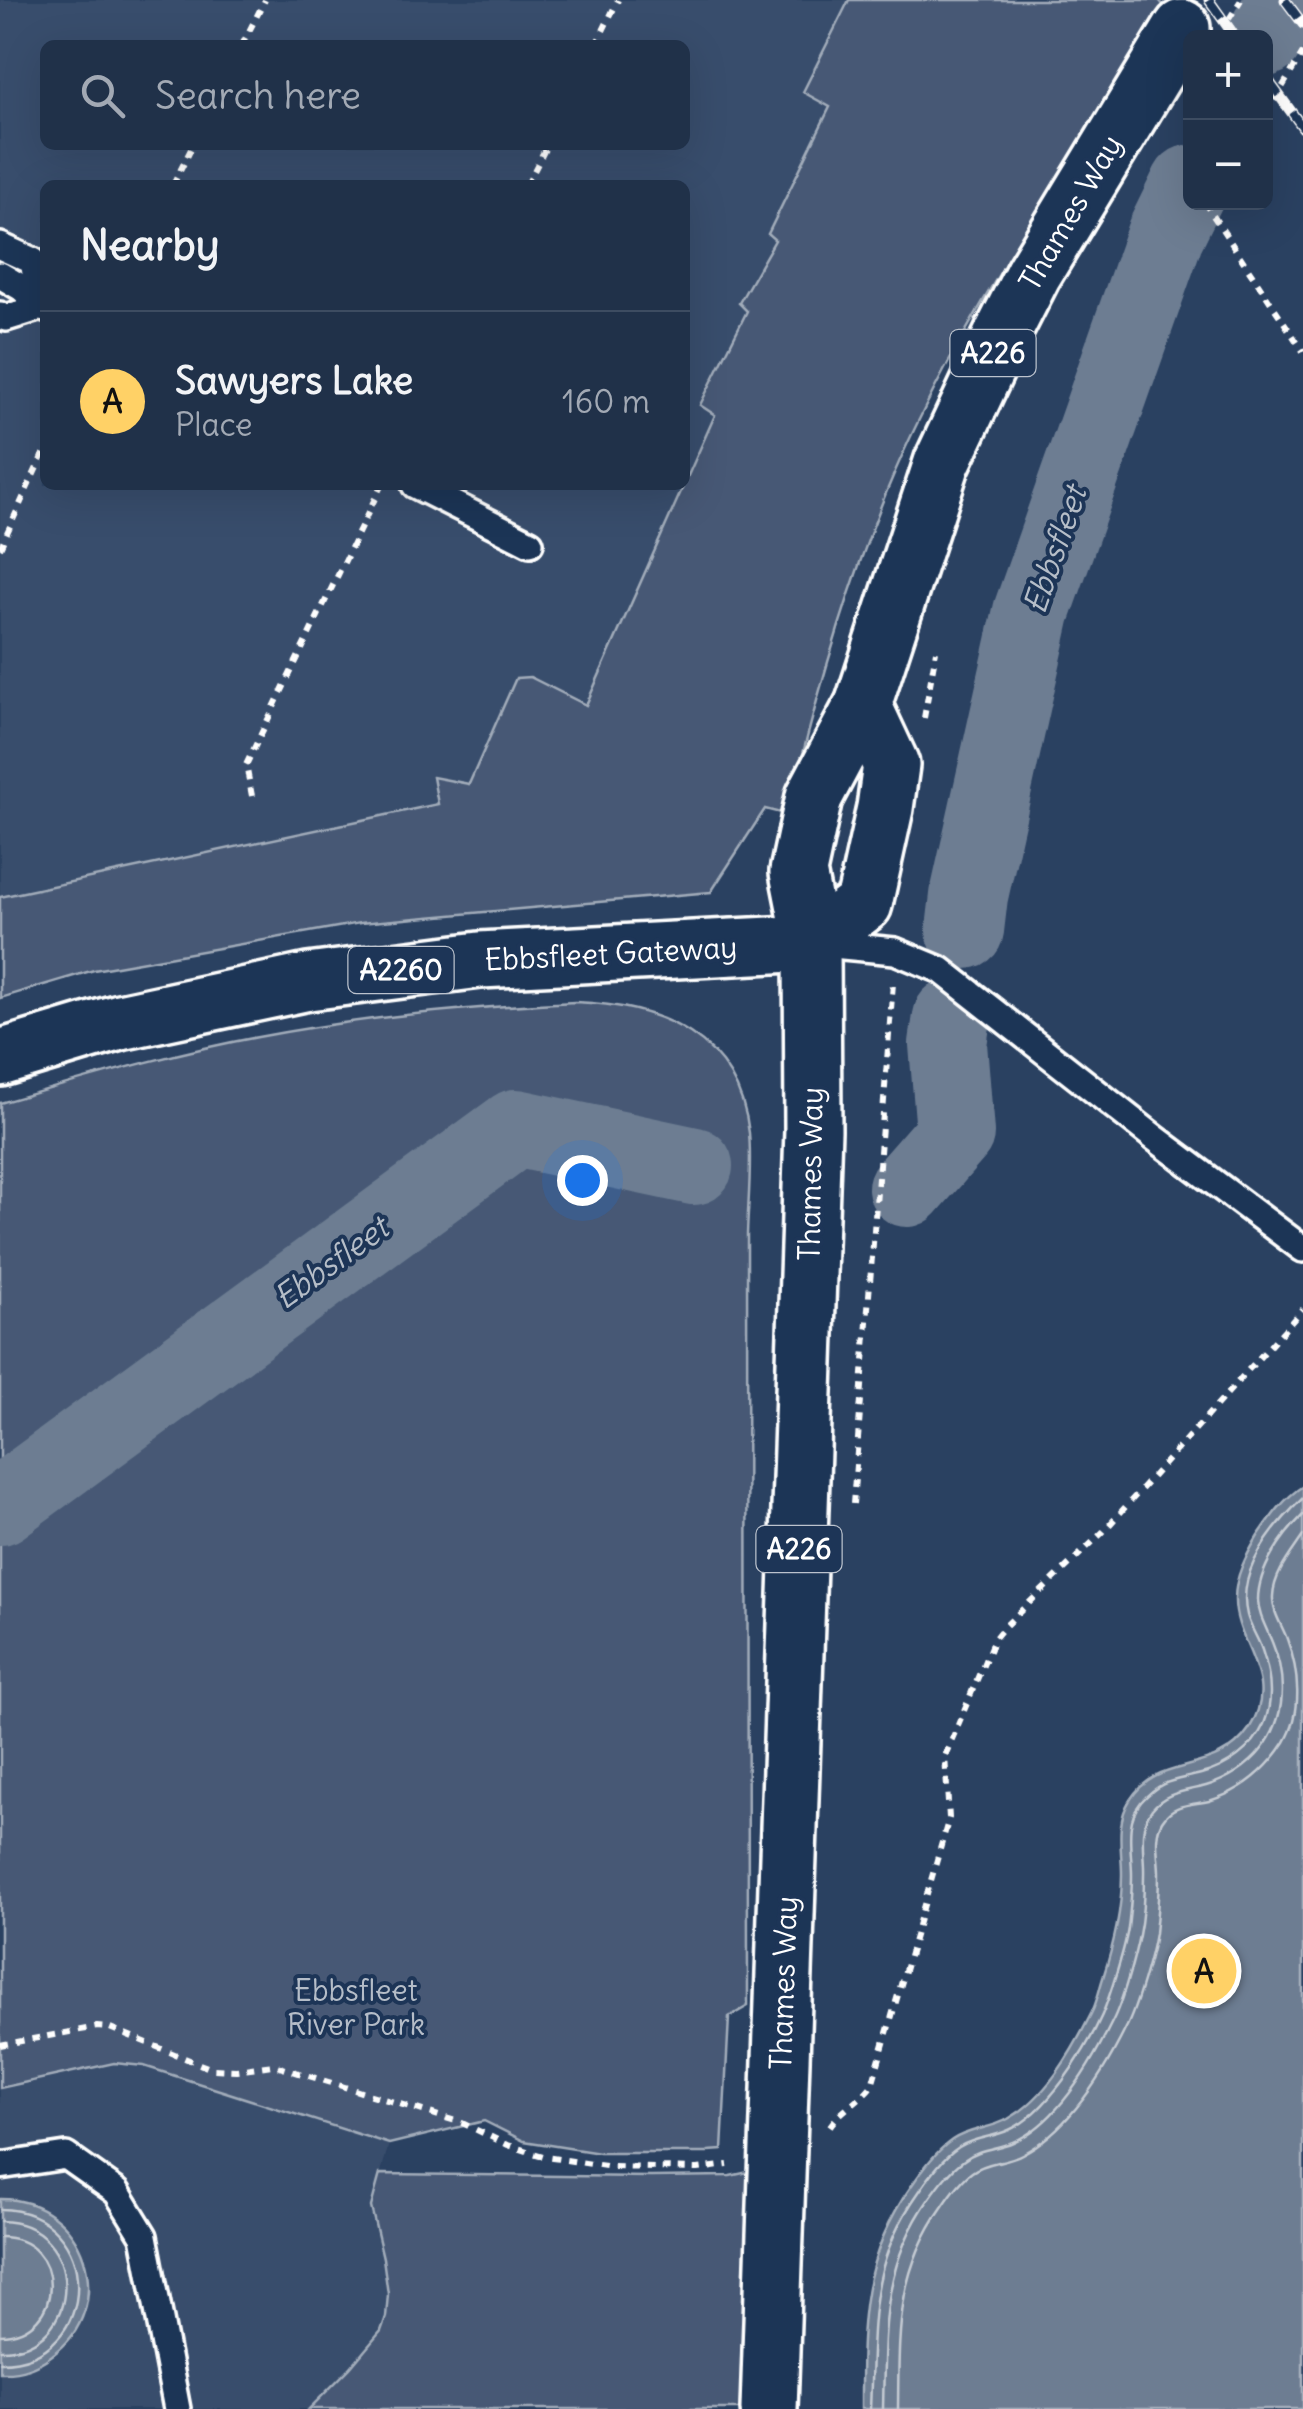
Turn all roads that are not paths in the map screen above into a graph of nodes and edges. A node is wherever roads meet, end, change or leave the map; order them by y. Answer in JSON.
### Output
{"nodes":[{"id":1,"x":1182,"y":28,"type":"dead end"},
{"id":2,"x":0,"y":246,"type":"edge"},
{"id":3,"x":0,"y":275,"type":"edge"},
{"id":4,"x":40,"y":295,"type":"edge"},
{"id":5,"x":40,"y":305,"type":"edge"},
{"id":6,"x":40,"y":309,"type":"edge"},
{"id":7,"x":0,"y":315,"type":"edge"},
{"id":8,"x":425,"y":490,"type":"edge"},
{"id":9,"x":530,"y":543,"type":"dead end"},
{"id":10,"x":863,"y":705,"type":"junction"},
{"id":11,"x":812,"y":943,"type":"junction"},
{"id":12,"x":0,"y":1058,"type":"edge"},
{"id":13,"x":1303,"y":1249,"type":"edge"},
{"id":14,"x":0,"y":2166,"type":"edge"},
{"id":15,"x":177,"y":2409,"type":"edge"},
{"id":16,"x":768,"y":2409,"type":"edge"}],
"edges":[{"from":1,"to":10,"type":"main road","name":"Thames Way","number":"A226"},
{"from":2,"to":4,"type":"lane"},
{"from":3,"to":5,"type":"lane"},
{"from":6,"to":7,"type":"lane"},
{"from":8,"to":9,"type":"lane"},
{"from":10,"to":11,"type":"main road","name":"Thames Way","number":"A226"},
{"from":10,"to":11,"type":"main road"},
{"from":11,"to":12,"type":"main road","name":"Ebbsfleet Gateway","number":"A2260"},
{"from":11,"to":13,"type":"lane"},
{"from":11,"to":16,"type":"main road","name":"Thames Way","number":"A226"},
{"from":14,"to":15,"type":"lane"}]}
